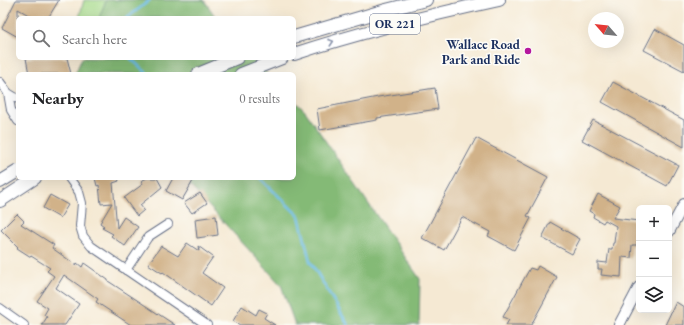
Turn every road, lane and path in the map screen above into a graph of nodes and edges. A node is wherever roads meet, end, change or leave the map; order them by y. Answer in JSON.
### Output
{"nodes":[{"id":1,"x":426,"y":0,"type":"edge"},
{"id":2,"x":498,"y":0,"type":"edge"},
{"id":3,"x":296,"y":36,"type":"edge"},
{"id":4,"x":296,"y":53,"type":"edge"},
{"id":5,"x":232,"y":60,"type":"edge"},
{"id":6,"x":277,"y":60,"type":"edge"},
{"id":7,"x":203,"y":72,"type":"edge"},
{"id":8,"x":246,"y":72,"type":"edge"},
{"id":9,"x":0,"y":82,"type":"edge"},
{"id":10,"x":8,"y":93,"type":"junction"},
{"id":11,"x":16,"y":97,"type":"edge"},
{"id":12,"x":0,"y":98,"type":"edge"},
{"id":13,"x":16,"y":118,"type":"edge"},
{"id":14,"x":16,"y":172,"type":"edge"},
{"id":15,"x":32,"y":180,"type":"edge"},
{"id":16,"x":70,"y":180,"type":"edge"},
{"id":17,"x":0,"y":182,"type":"edge"},
{"id":18,"x":0,"y":201,"type":"edge"},
{"id":19,"x":684,"y":204,"type":"edge"},
{"id":20,"x":168,"y":224,"type":"dead end"},
{"id":21,"x":672,"y":226,"type":"edge"},
{"id":22,"x":126,"y":270,"type":"junction"},
{"id":23,"x":636,"y":293,"type":"edge"},
{"id":24,"x":0,"y":308,"type":"edge"},
{"id":25,"x":24,"y":325,"type":"edge"},
{"id":26,"x":207,"y":325,"type":"edge"},
{"id":27,"x":619,"y":325,"type":"edge"}],
"edges":[{"from":1,"to":3,"type":"main road","number":"OR 221"},
{"from":4,"to":2,"type":"main road","number":"OR 221","one_way":true},
{"from":5,"to":7,"type":"main road"},
{"from":6,"to":8,"type":"main road"},
{"from":9,"to":10,"type":"street"},
{"from":10,"to":11,"type":"street"},
{"from":10,"to":12,"type":"street"},
{"from":10,"to":13,"type":"street"},
{"from":14,"to":17,"type":"main road"},
{"from":15,"to":18,"type":"main road"},
{"from":16,"to":22,"type":"street"},
{"from":19,"to":21,"type":"street"},
{"from":20,"to":22,"type":"street"},
{"from":22,"to":26,"type":"street"},
{"from":23,"to":27,"type":"street"},
{"from":24,"to":25,"type":"street"}]}
